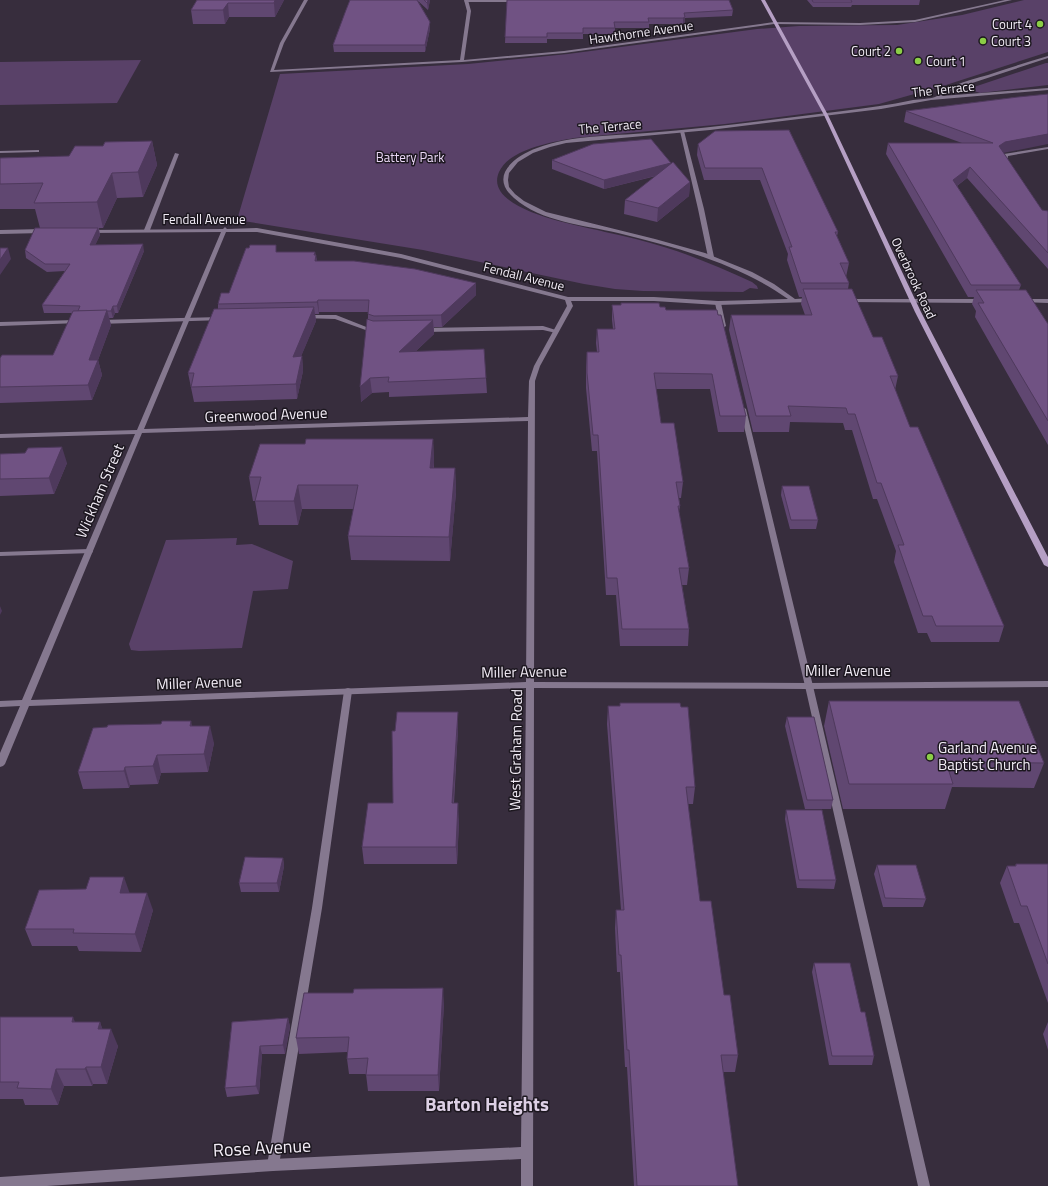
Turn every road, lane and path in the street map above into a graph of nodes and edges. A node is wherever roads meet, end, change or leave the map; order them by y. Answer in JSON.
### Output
{"nodes":[{"id":1,"x":306,"y":0,"type":"edge"},
{"id":2,"x":466,"y":0,"type":"edge"},
{"id":3,"x":763,"y":0,"type":"edge"},
{"id":4,"x":1010,"y":0,"type":"edge"},
{"id":5,"x":521,"y":1,"type":"edge"},
{"id":6,"x":1004,"y":1,"type":"edge"},
{"id":7,"x":774,"y":23,"type":"junction"},
{"id":8,"x":1048,"y":57,"type":"edge"},
{"id":9,"x":462,"y":61,"type":"junction"},
{"id":10,"x":1048,"y":89,"type":"edge"},
{"id":11,"x":936,"y":98,"type":"junction"},
{"id":12,"x":826,"y":115,"type":"junction"},
{"id":13,"x":682,"y":131,"type":"junction"},
{"id":14,"x":1048,"y":148,"type":"edge"},
{"id":15,"x":37,"y":151,"type":"dead end"},
{"id":16,"x":0,"y":152,"type":"edge"},
{"id":17,"x":177,"y":154,"type":"dead end"},
{"id":18,"x":1009,"y":168,"type":"edge"},
{"id":19,"x":226,"y":229,"type":"junction"},
{"id":20,"x":147,"y":230,"type":"junction"},
{"id":21,"x":46,"y":231,"type":"edge"},
{"id":22,"x":85,"y":231,"type":"edge"},
{"id":23,"x":0,"y":232,"type":"edge"},
{"id":24,"x":711,"y":258,"type":"junction"},
{"id":25,"x":568,"y":299,"type":"junction"},
{"id":26,"x":793,"y":300,"type":"junction"},
{"id":27,"x":816,"y":300,"type":"edge"},
{"id":28,"x":840,"y":300,"type":"edge"},
{"id":29,"x":912,"y":301,"type":"junction"},
{"id":30,"x":993,"y":301,"type":"edge"},
{"id":31,"x":1016,"y":301,"type":"edge"},
{"id":32,"x":1048,"y":302,"type":"edge"},
{"id":33,"x":718,"y":303,"type":"junction"},
{"id":34,"x":298,"y":318,"type":"edge"},
{"id":35,"x":230,"y":319,"type":"edge"},
{"id":36,"x":186,"y":320,"type":"junction"},
{"id":37,"x":85,"y":322,"type":"edge"},
{"id":38,"x":93,"y":322,"type":"edge"},
{"id":39,"x":0,"y":324,"type":"edge"},
{"id":40,"x":382,"y":331,"type":"edge"},
{"id":41,"x":414,"y":331,"type":"edge"},
{"id":42,"x":556,"y":331,"type":"junction"},
{"id":43,"x":726,"y":335,"type":"edge"},
{"id":44,"x":740,"y":396,"type":"edge"},
{"id":45,"x":532,"y":419,"type":"junction"},
{"id":46,"x":139,"y":432,"type":"junction"},
{"id":47,"x":0,"y":436,"type":"edge"},
{"id":48,"x":89,"y":551,"type":"junction"},
{"id":49,"x":0,"y":554,"type":"edge"},
{"id":50,"x":1048,"y":565,"type":"edge"},
{"id":51,"x":1048,"y":684,"type":"edge"},
{"id":52,"x":531,"y":685,"type":"junction"},
{"id":53,"x":809,"y":686,"type":"junction"},
{"id":54,"x":348,"y":691,"type":"junction"},
{"id":55,"x":25,"y":703,"type":"junction"},
{"id":56,"x":0,"y":704,"type":"edge"},
{"id":57,"x":0,"y":764,"type":"edge"},
{"id":58,"x":527,"y":1153,"type":"junction"},
{"id":59,"x":273,"y":1165,"type":"junction"},
{"id":60,"x":0,"y":1183,"type":"edge"},
{"id":61,"x":527,"y":1186,"type":"edge"},
{"id":62,"x":924,"y":1186,"type":"edge"}],
"edges":[{"from":1,"to":9,"type":"street","name":"Hawthorne Avenue"},
{"from":2,"to":5,"type":"street"},
{"from":2,"to":9,"type":"street"},
{"from":3,"to":7,"type":"street","name":"Overbrook Road"},
{"from":4,"to":6,"type":"street","name":"Hawthorne Avenue"},
{"from":6,"to":7,"type":"street","name":"Hawthorne Avenue"},
{"from":7,"to":9,"type":"street","name":"Hawthorne Avenue"},
{"from":7,"to":12,"type":"street","name":"Overbrook Road"},
{"from":8,"to":11,"type":"street"},
{"from":10,"to":11,"type":"street","name":"The Terrace"},
{"from":11,"to":12,"type":"street","name":"The Terrace"},
{"from":12,"to":13,"type":"street","name":"The Terrace"},
{"from":12,"to":29,"type":"street","name":"Overbrook Road"},
{"from":13,"to":24,"type":"street"},
{"from":13,"to":24,"type":"street","name":"The Terrace"},
{"from":14,"to":18,"type":"street"},
{"from":15,"to":16,"type":"street"},
{"from":17,"to":20,"type":"street"},
{"from":19,"to":20,"type":"street","name":"Fendall Avenue"},
{"from":19,"to":25,"type":"street","name":"Fendall Avenue"},
{"from":19,"to":36,"type":"street","name":"Wickham Street"},
{"from":20,"to":22,"type":"street","name":"Fendall Avenue"},
{"from":21,"to":23,"type":"street"},
{"from":24,"to":26,"type":"street","name":"The Terrace"},
{"from":25,"to":33,"type":"street","name":"Fendall Avenue"},
{"from":25,"to":42,"type":"street","name":"West Graham Road"},
{"from":26,"to":27,"type":"street","name":"Fendall Avenue"},
{"from":26,"to":33,"type":"street","name":"Fendall Avenue"},
{"from":28,"to":29,"type":"street"},
{"from":29,"to":30,"type":"street"},
{"from":29,"to":50,"type":"street","name":"Overbrook Road"},
{"from":31,"to":32,"type":"street"},
{"from":33,"to":43,"type":"street"},
{"from":34,"to":40,"type":"street"},
{"from":35,"to":36,"type":"street"},
{"from":36,"to":38,"type":"street"},
{"from":36,"to":46,"type":"street","name":"Wickham Street"},
{"from":37,"to":39,"type":"street"},
{"from":41,"to":42,"type":"street"},
{"from":42,"to":45,"type":"street","name":"West Graham Road"},
{"from":44,"to":53,"type":"street"},
{"from":45,"to":46,"type":"street","name":"Greenwood Avenue"},
{"from":45,"to":52,"type":"street","name":"West Graham Road"},
{"from":46,"to":47,"type":"street","name":"Greenwood Avenue"},
{"from":46,"to":48,"type":"street","name":"Wickham Street"},
{"from":48,"to":49,"type":"street"},
{"from":48,"to":55,"type":"street","name":"Wickham Street"},
{"from":51,"to":53,"type":"street","name":"Miller Avenue"},
{"from":52,"to":53,"type":"street","name":"Miller Avenue"},
{"from":52,"to":54,"type":"street","name":"Miller Avenue"},
{"from":52,"to":58,"type":"street","name":"West Graham Road"},
{"from":53,"to":62,"type":"street"},
{"from":54,"to":55,"type":"street","name":"Miller Avenue"},
{"from":54,"to":59,"type":"street"},
{"from":55,"to":56,"type":"street","name":"Miller Avenue"},
{"from":55,"to":57,"type":"street","name":"Wickham Street"},
{"from":58,"to":59,"type":"street","name":"Rose Avenue"},
{"from":58,"to":61,"type":"street","name":"West Graham Road"},
{"from":59,"to":60,"type":"street","name":"Rose Avenue"}]}
